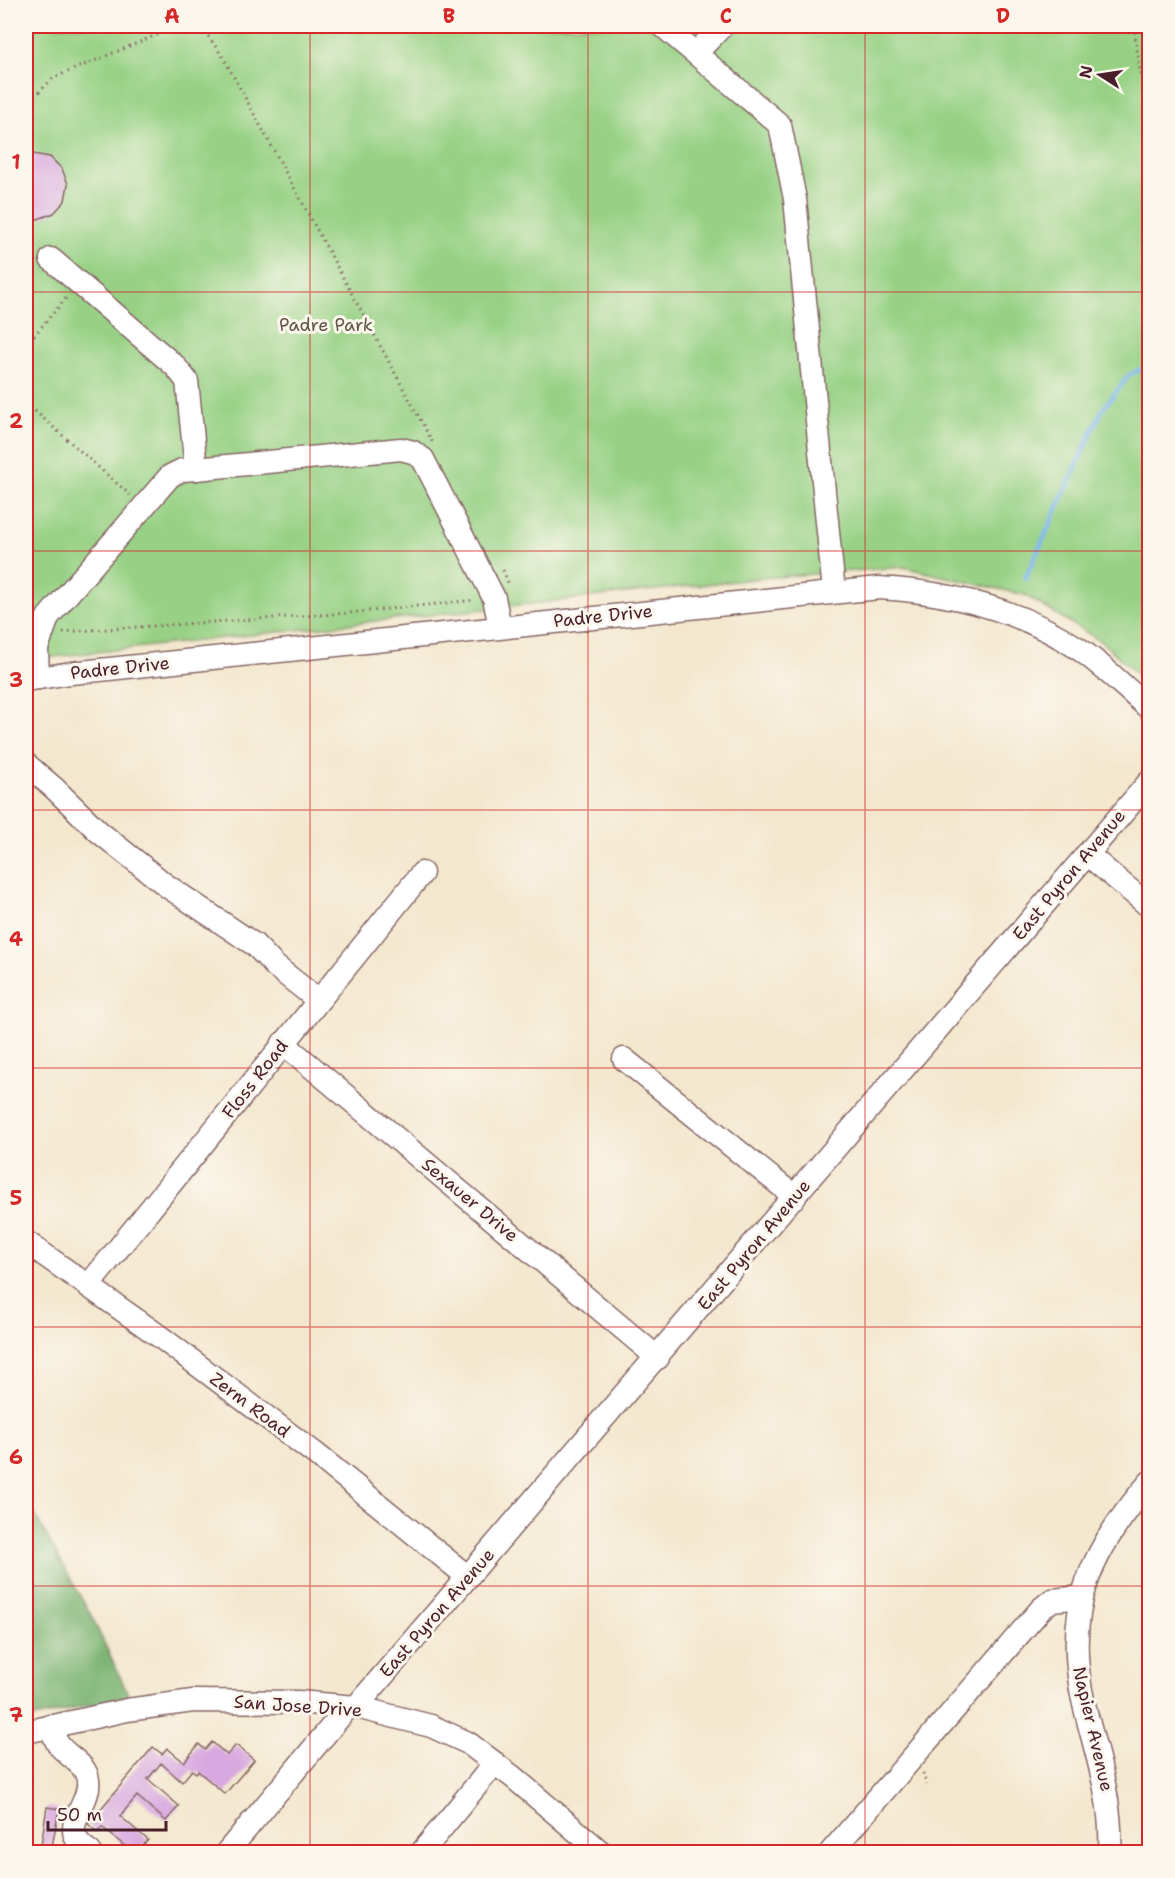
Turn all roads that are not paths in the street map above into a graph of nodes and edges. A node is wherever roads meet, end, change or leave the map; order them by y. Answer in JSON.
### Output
{"nodes":[{"id":1,"x":663,"y":26,"type":"edge"},
{"id":2,"x":722,"y":26,"type":"edge"},
{"id":3,"x":696,"y":53,"type":"junction"},
{"id":4,"x":51,"y":259,"type":"dead end"},
{"id":5,"x":196,"y":469,"type":"junction"},
{"id":6,"x":834,"y":592,"type":"junction"},
{"id":7,"x":500,"y":627,"type":"junction"},
{"id":8,"x":32,"y":679,"type":"edge"},
{"id":9,"x":1149,"y":709,"type":"edge"},
{"id":10,"x":26,"y":764,"type":"edge"},
{"id":11,"x":1149,"y":781,"type":"edge"},
{"id":12,"x":1087,"y":854,"type":"junction"},
{"id":13,"x":422,"y":873,"type":"dead end"},
{"id":14,"x":1149,"y":907,"type":"edge"},
{"id":15,"x":318,"y":1000,"type":"junction"},
{"id":16,"x":283,"y":1043,"type":"junction"},
{"id":17,"x":624,"y":1059,"type":"dead end"},
{"id":18,"x":795,"y":1197,"type":"junction"},
{"id":19,"x":26,"y":1242,"type":"edge"},
{"id":20,"x":88,"y":1286,"type":"junction"},
{"id":21,"x":658,"y":1358,"type":"junction"},
{"id":22,"x":1149,"y":1482,"type":"edge"},
{"id":23,"x":468,"y":1577,"type":"junction"},
{"id":24,"x":1082,"y":1597,"type":"junction"},
{"id":25,"x":352,"y":1707,"type":"junction"},
{"id":26,"x":50,"y":1726,"type":"junction"},
{"id":27,"x":26,"y":1732,"type":"edge"},
{"id":28,"x":495,"y":1763,"type":"junction"},
{"id":29,"x":85,"y":1849,"type":"edge"},
{"id":30,"x":227,"y":1852,"type":"edge"},
{"id":31,"x":422,"y":1852,"type":"edge"},
{"id":32,"x":601,"y":1852,"type":"edge"},
{"id":33,"x":831,"y":1852,"type":"edge"},
{"id":34,"x":1110,"y":1852,"type":"edge"}],
"edges":[{"from":1,"to":3,"type":"street"},
{"from":2,"to":3,"type":"street"},
{"from":3,"to":6,"type":"street"},
{"from":4,"to":5,"type":"street"},
{"from":5,"to":7,"type":"street"},
{"from":5,"to":8,"type":"street"},
{"from":6,"to":7,"type":"street","name":"Padre Drive"},
{"from":6,"to":9,"type":"street","name":"Padre Drive"},
{"from":7,"to":8,"type":"street","name":"Padre Drive"},
{"from":10,"to":15,"type":"street"},
{"from":11,"to":12,"type":"street","name":"East Pyron Avenue"},
{"from":12,"to":14,"type":"street"},
{"from":12,"to":18,"type":"street","name":"East Pyron Avenue"},
{"from":13,"to":15,"type":"street","name":"Floss Road"},
{"from":15,"to":16,"type":"street","name":"Floss Road"},
{"from":16,"to":20,"type":"street","name":"Floss Road"},
{"from":16,"to":21,"type":"street","name":"Sexauer Drive"},
{"from":17,"to":18,"type":"street"},
{"from":18,"to":21,"type":"street","name":"East Pyron Avenue"},
{"from":19,"to":20,"type":"street","name":"Zerm Road"},
{"from":20,"to":23,"type":"street","name":"Zerm Road"},
{"from":21,"to":23,"type":"street","name":"East Pyron Avenue"},
{"from":22,"to":24,"type":"street","name":"Napier Avenue"},
{"from":23,"to":25,"type":"street","name":"East Pyron Avenue"},
{"from":24,"to":33,"type":"street"},
{"from":24,"to":34,"type":"street","name":"Napier Avenue"},
{"from":25,"to":26,"type":"street","name":"San Jose Drive"},
{"from":25,"to":28,"type":"street","name":"San Jose Drive"},
{"from":25,"to":30,"type":"street","name":"East Pyron Avenue"},
{"from":26,"to":27,"type":"street","name":"San Jose Drive"},
{"from":26,"to":29,"type":"street"},
{"from":28,"to":31,"type":"street"},
{"from":28,"to":32,"type":"street","name":"San Jose Drive"}]}
